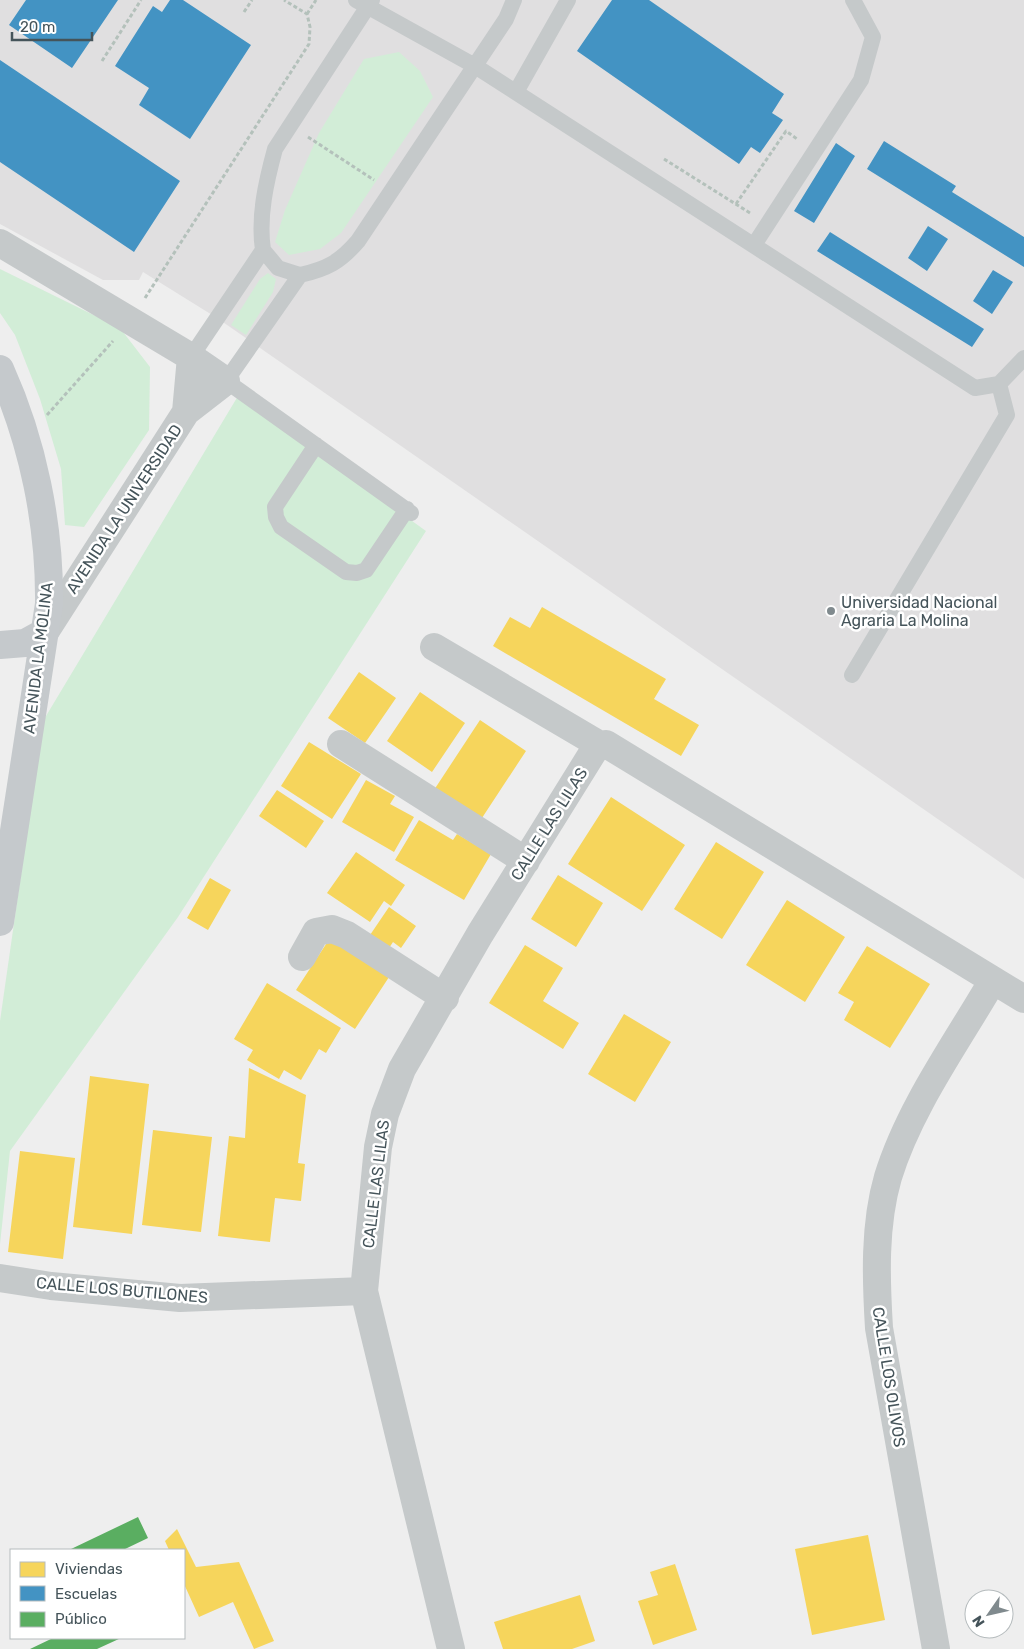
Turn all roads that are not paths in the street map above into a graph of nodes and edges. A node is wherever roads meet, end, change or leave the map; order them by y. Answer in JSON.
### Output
{"nodes":[{"id":1,"x":514,"y":0,"type":"edge"},
{"id":2,"x":568,"y":0,"type":"edge"},
{"id":3,"x":853,"y":0,"type":"edge"},
{"id":4,"x":365,"y":2,"type":"edge"},
{"id":5,"x":474,"y":66,"type":"junction"},
{"id":6,"x":516,"y":92,"type":"junction"},
{"id":7,"x":0,"y":243,"type":"edge"},
{"id":8,"x":754,"y":245,"type":"junction"},
{"id":9,"x":263,"y":250,"type":"junction"},
{"id":10,"x":300,"y":275,"type":"junction"},
{"id":11,"x":191,"y":357,"type":"junction"},
{"id":12,"x":1024,"y":358,"type":"edge"},
{"id":13,"x":0,"y":369,"type":"edge"},
{"id":14,"x":226,"y":381,"type":"junction"},
{"id":15,"x":999,"y":384,"type":"junction"},
{"id":16,"x":186,"y":412,"type":"junction"},
{"id":17,"x":316,"y":445,"type":"junction"},
{"id":18,"x":45,"y":632,"type":"junction"},
{"id":19,"x":0,"y":645,"type":"edge"},
{"id":20,"x":434,"y":647,"type":"dead end"},
{"id":21,"x":852,"y":675,"type":"dead end"},
{"id":22,"x":340,"y":744,"type":"dead end"},
{"id":23,"x":603,"y":745,"type":"junction"},
{"id":24,"x":526,"y":861,"type":"junction"},
{"id":25,"x":0,"y":922,"type":"edge"},
{"id":26,"x":302,"y":957,"type":"dead end"},
{"id":27,"x":993,"y":980,"type":"junction"},
{"id":28,"x":445,"y":998,"type":"junction"},
{"id":29,"x":1024,"y":999,"type":"edge"},
{"id":30,"x":0,"y":1278,"type":"edge"},
{"id":31,"x":364,"y":1291,"type":"junction"},
{"id":32,"x":451,"y":1649,"type":"edge"},
{"id":33,"x":936,"y":1649,"type":"edge"}],
"edges":[{"from":1,"to":5,"type":"lane"},
{"from":2,"to":6,"type":"lane"},
{"from":3,"to":8,"type":"lane"},
{"from":4,"to":5,"type":"lane"},
{"from":4,"to":9,"type":"lane"},
{"from":5,"to":6,"type":"lane"},
{"from":5,"to":10,"type":"lane"},
{"from":6,"to":8,"type":"lane"},
{"from":7,"to":11,"type":"street"},
{"from":8,"to":15,"type":"lane"},
{"from":9,"to":10,"type":"lane"},
{"from":9,"to":11,"type":"lane"},
{"from":10,"to":14,"type":"lane"},
{"from":11,"to":14,"type":"street"},
{"from":11,"to":16,"type":"street","name":"AVENIDA LA UNIVERSIDAD"},
{"from":12,"to":15,"type":"lane"},
{"from":13,"to":18,"type":"main road","name":"AVENIDA LA MOLINA"},
{"from":14,"to":16,"type":"street","name":"AVENIDA LA UNIVERSIDAD"},
{"from":14,"to":17,"type":"lane"},
{"from":15,"to":21,"type":"lane"},
{"from":16,"to":18,"type":"street","name":"AVENIDA LA UNIVERSIDAD"},
{"from":17,"to":17,"type":"lane"},
{"from":18,"to":19,"type":"main road"},
{"from":18,"to":25,"type":"main road","name":"AVENIDA LA MOLINA"},
{"from":20,"to":23,"type":"street"},
{"from":22,"to":24,"type":"street"},
{"from":23,"to":24,"type":"street","name":"CALLE LAS LILAS"},
{"from":23,"to":27,"type":"street"},
{"from":24,"to":28,"type":"street","name":"CALLE LAS LILAS"},
{"from":26,"to":28,"type":"street"},
{"from":27,"to":29,"type":"street"},
{"from":27,"to":33,"type":"street","name":"CALLE LOS OLIVOS"},
{"from":28,"to":31,"type":"street","name":"CALLE LAS LILAS"},
{"from":30,"to":31,"type":"street","name":"CALLE LOS BUTILONES"},
{"from":31,"to":32,"type":"street","name":"CALLE LAS LILAS"}]}
